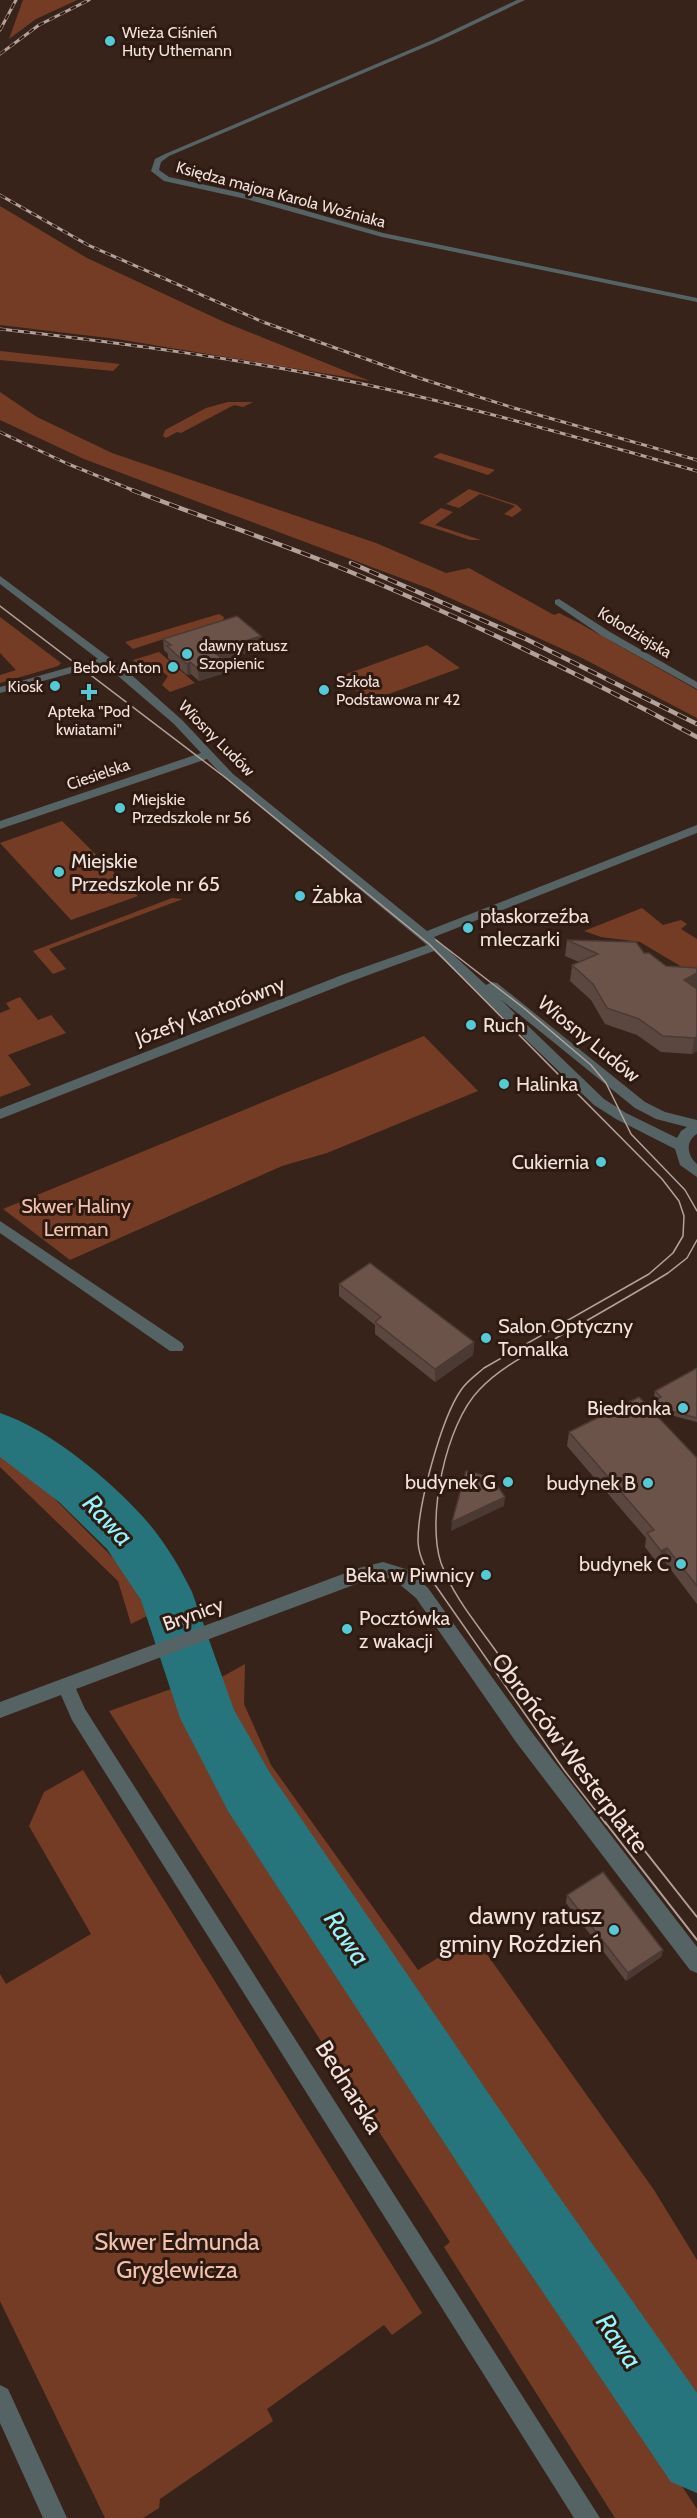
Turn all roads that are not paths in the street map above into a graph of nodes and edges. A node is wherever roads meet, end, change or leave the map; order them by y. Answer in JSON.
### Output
{"nodes":[{"id":1,"x":522,"y":0,"type":"edge"},
{"id":2,"x":697,"y":300,"type":"edge"},
{"id":3,"x":0,"y":579,"type":"edge"},
{"id":4,"x":559,"y":602,"type":"dead end"},
{"id":5,"x":106,"y":660,"type":"junction"},
{"id":6,"x":697,"y":686,"type":"edge"},
{"id":7,"x":0,"y":690,"type":"edge"},
{"id":8,"x":207,"y":755,"type":"junction"},
{"id":9,"x":0,"y":825,"type":"edge"},
{"id":10,"x":697,"y":829,"type":"edge"},
{"id":11,"x":431,"y":941,"type":"junction"},
{"id":12,"x":0,"y":1114,"type":"edge"},
{"id":13,"x":697,"y":1126,"type":"edge"},
{"id":14,"x":681,"y":1146,"type":"junction"},
{"id":15,"x":697,"y":1172,"type":"edge"},
{"id":16,"x":0,"y":1226,"type":"edge"},
{"id":17,"x":176,"y":1347,"type":"dead end"},
{"id":18,"x":403,"y":1574,"type":"joint"},
{"id":19,"x":65,"y":1685,"type":"junction"},
{"id":20,"x":0,"y":1710,"type":"edge"},
{"id":21,"x":697,"y":1963,"type":"edge"},
{"id":22,"x":0,"y":2397,"type":"edge"},
{"id":23,"x":55,"y":2518,"type":"edge"},
{"id":24,"x":588,"y":2518,"type":"edge"}],
"edges":[{"from":1,"to":2,"type":"street","name":"Księdza majora Karola Woźniaka"},
{"from":3,"to":5,"type":"street","name":"Wiosny Ludów"},
{"from":4,"to":6,"type":"street","name":"Kołodziejska"},
{"from":5,"to":7,"type":"street"},
{"from":5,"to":8,"type":"street","name":"Wiosny Ludów"},
{"from":8,"to":9,"type":"street","name":"Ciesielska"},
{"from":8,"to":11,"type":"street","name":"Wiosny Ludów"},
{"from":10,"to":11,"type":"street","name":"Józefy Kantorówny"},
{"from":11,"to":12,"type":"street","name":"Józefy Kantorówny"},
{"from":11,"to":13,"type":"street","name":"Wiosny Ludów"},
{"from":11,"to":14,"type":"street","name":"Wiosny Ludów"},
{"from":13,"to":14,"type":"street"},
{"from":14,"to":15,"type":"street"},
{"from":16,"to":17,"type":"street"},
{"from":18,"to":19,"type":"street","name":"Brynicy"},
{"from":18,"to":21,"type":"street","name":"Obrońców Westerplatte"},
{"from":19,"to":20,"type":"street","name":"Brynicy"},
{"from":19,"to":24,"type":"street","name":"Bednarska"},
{"from":22,"to":23,"type":"street"}]}
